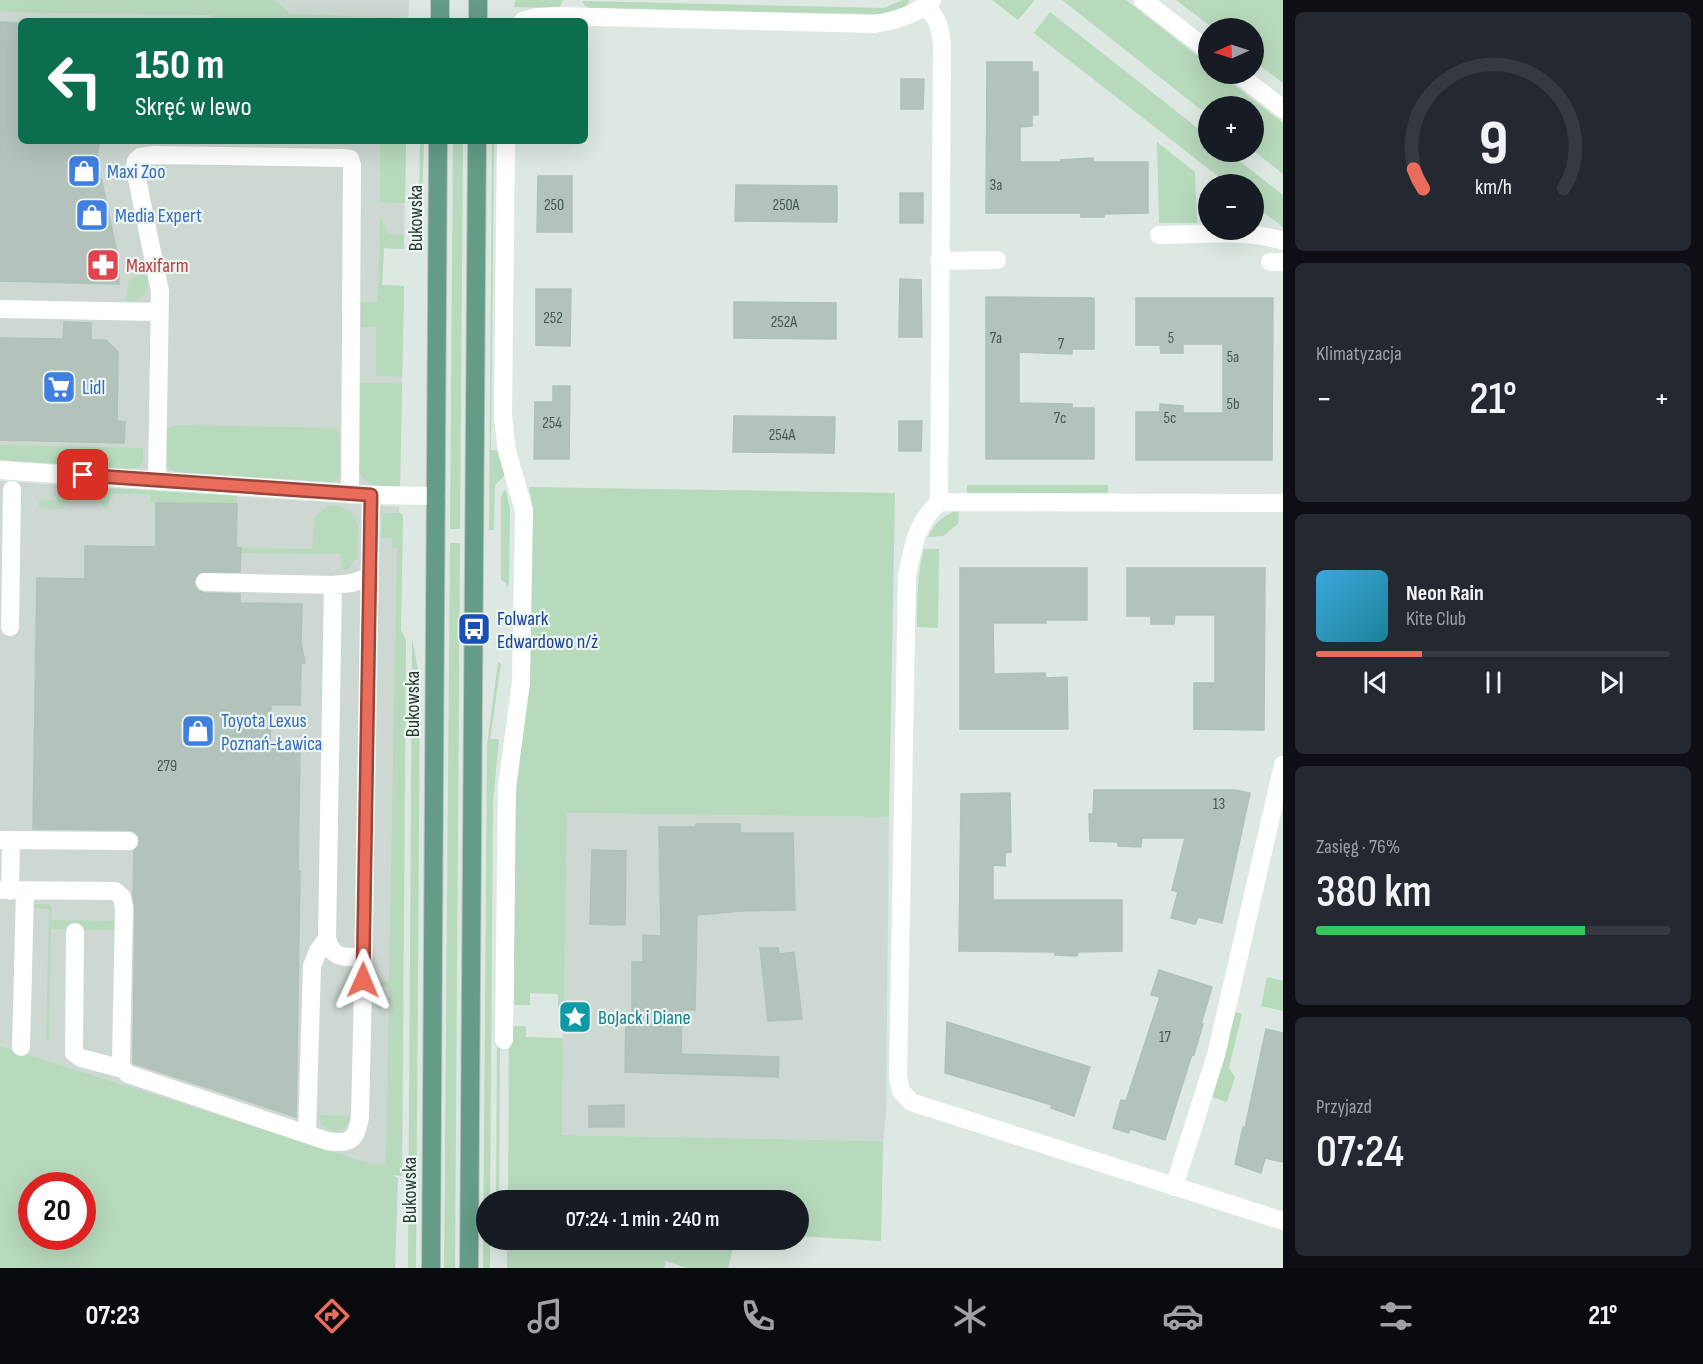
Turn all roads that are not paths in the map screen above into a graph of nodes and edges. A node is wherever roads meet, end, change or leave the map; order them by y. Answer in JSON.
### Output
{"nodes":[{"id":1,"x":440,"y":0,"type":"edge"},
{"id":2,"x":478,"y":0,"type":"edge"},
{"id":3,"x":1143,"y":0,"type":"edge"},
{"id":4,"x":928,"y":3,"type":"edge"},
{"id":5,"x":440,"y":18,"type":"edge"},
{"id":6,"x":478,"y":18,"type":"edge"},
{"id":7,"x":534,"y":18,"type":"edge"},
{"id":8,"x":1198,"y":42,"type":"edge"},
{"id":9,"x":1251,"y":84,"type":"edge"},
{"id":10,"x":1283,"y":109,"type":"edge"},
{"id":11,"x":438,"y":144,"type":"edge"},
{"id":12,"x":477,"y":144,"type":"edge"},
{"id":13,"x":506,"y":144,"type":"edge"},
{"id":14,"x":1159,"y":235,"type":"dead end"},
{"id":15,"x":1283,"y":241,"type":"edge"},
{"id":16,"x":997,"y":260,"type":"dead end"},
{"id":17,"x":939,"y":261,"type":"junction"},
{"id":18,"x":0,"y":309,"type":"edge"},
{"id":19,"x":159,"y":312,"type":"junction"},
{"id":20,"x":0,"y":470,"type":"edge"},
{"id":21,"x":157,"y":480,"type":"junction"},
{"id":22,"x":12,"y":490,"type":"dead end"},
{"id":23,"x":350,"y":493,"type":"junction"},
{"id":24,"x":371,"y":495,"type":"junction"},
{"id":25,"x":436,"y":496,"type":"junction"},
{"id":26,"x":939,"y":502,"type":"junction"},
{"id":27,"x":1283,"y":503,"type":"edge"},
{"id":28,"x":6,"y":550,"type":"edge"},
{"id":29,"x":369,"y":577,"type":"junction"},
{"id":30,"x":205,"y":582,"type":"dead end"},
{"id":31,"x":333,"y":585,"type":"junction"},
{"id":32,"x":10,"y":627,"type":"dead end"},
{"id":33,"x":1283,"y":765,"type":"edge"},
{"id":34,"x":5,"y":840,"type":"edge"},
{"id":35,"x":129,"y":841,"type":"dead end"},
{"id":36,"x":12,"y":891,"type":"edge"},
{"id":37,"x":75,"y":932,"type":"dead end"},
{"id":38,"x":327,"y":938,"type":"junction"},
{"id":39,"x":363,"y":957,"type":"junction"},
{"id":40,"x":504,"y":1040,"type":"dead end"},
{"id":41,"x":21,"y":1047,"type":"dead end"},
{"id":42,"x":123,"y":1069,"type":"junction"},
{"id":43,"x":307,"y":1134,"type":"junction"},
{"id":44,"x":1174,"y":1187,"type":"junction"},
{"id":45,"x":1283,"y":1221,"type":"edge"},
{"id":46,"x":431,"y":1268,"type":"edge"},
{"id":47,"x":469,"y":1268,"type":"edge"}],
"edges":[{"from":1,"to":5,"type":"main road"},
{"from":2,"to":6,"type":"main road"},
{"from":3,"to":8,"type":"street"},
{"from":4,"to":7,"type":"street"},
{"from":4,"to":17,"type":"street"},
{"from":9,"to":10,"type":"street"},
{"from":11,"to":25,"type":"main road","name":"Bukowska"},
{"from":12,"to":47,"type":"main road"},
{"from":13,"to":40,"type":"street"},
{"from":14,"to":15,"type":"street"},
{"from":16,"to":17,"type":"street"},
{"from":17,"to":26,"type":"street"},
{"from":18,"to":19,"type":"street"},
{"from":19,"to":21,"type":"street"},
{"from":19,"to":23,"type":"street"},
{"from":20,"to":21,"type":"street"},
{"from":21,"to":23,"type":"street"},
{"from":22,"to":28,"type":"street"},
{"from":23,"to":24,"type":"street"},
{"from":24,"to":25,"type":"street"},
{"from":24,"to":29,"type":"street"},
{"from":25,"to":46,"type":"main road","name":"Bukowska"},
{"from":26,"to":27,"type":"street"},
{"from":26,"to":44,"type":"street"},
{"from":28,"to":32,"type":"street"},
{"from":29,"to":31,"type":"street"},
{"from":29,"to":39,"type":"street"},
{"from":30,"to":31,"type":"street"},
{"from":31,"to":38,"type":"street"},
{"from":33,"to":44,"type":"street"},
{"from":34,"to":35,"type":"street"},
{"from":34,"to":36,"type":"street"},
{"from":36,"to":41,"type":"street"},
{"from":36,"to":42,"type":"street"},
{"from":37,"to":42,"type":"street"},
{"from":38,"to":39,"type":"street"},
{"from":38,"to":43,"type":"street"},
{"from":39,"to":43,"type":"street"},
{"from":42,"to":43,"type":"street"},
{"from":44,"to":45,"type":"street"}]}
